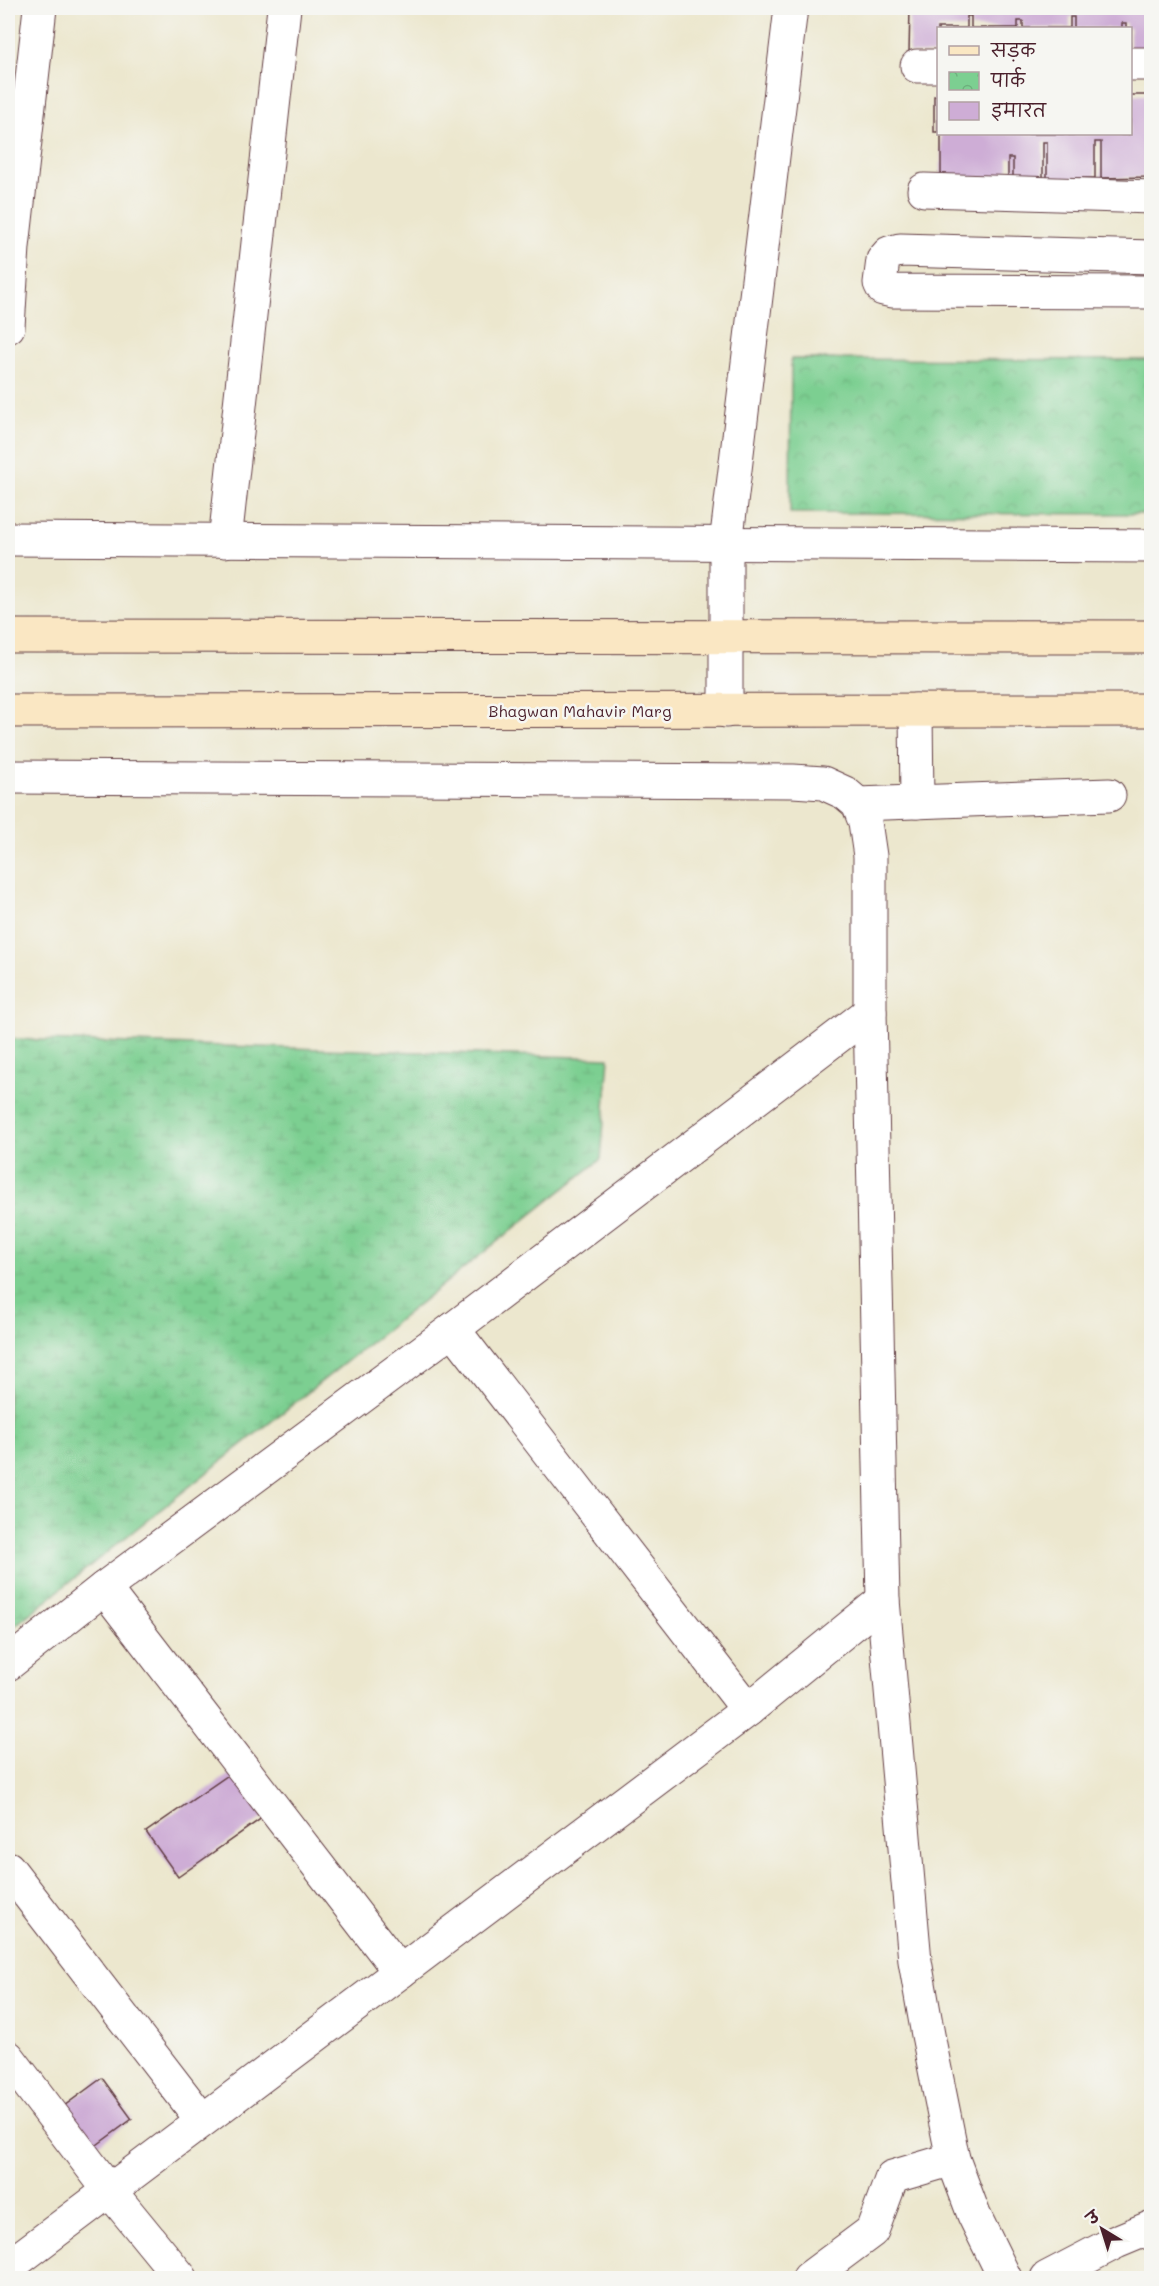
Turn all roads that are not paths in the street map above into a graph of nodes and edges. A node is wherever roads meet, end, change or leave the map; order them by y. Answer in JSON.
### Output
{"nodes":[{"id":1,"x":40,"y":8,"type":"edge"},
{"id":2,"x":285,"y":8,"type":"edge"},
{"id":3,"x":791,"y":8,"type":"edge"},
{"id":4,"x":1132,"y":64,"type":"edge"},
{"id":5,"x":1152,"y":64,"type":"edge"},
{"id":6,"x":924,"y":190,"type":"dead end"},
{"id":7,"x":1152,"y":196,"type":"edge"},
{"id":8,"x":1152,"y":257,"type":"edge"},
{"id":9,"x":1152,"y":292,"type":"edge"},
{"id":10,"x":8,"y":327,"type":"edge"},
{"id":11,"x":8,"y":539,"type":"edge"},
{"id":12,"x":225,"y":541,"type":"junction"},
{"id":13,"x":726,"y":544,"type":"junction"},
{"id":14,"x":1152,"y":546,"type":"edge"},
{"id":15,"x":8,"y":636,"type":"edge"},
{"id":16,"x":726,"y":636,"type":"junction"},
{"id":17,"x":1152,"y":637,"type":"edge"},
{"id":18,"x":916,"y":710,"type":"junction"},
{"id":19,"x":1152,"y":710,"type":"edge"},
{"id":20,"x":8,"y":711,"type":"edge"},
{"id":21,"x":726,"y":711,"type":"junction"},
{"id":22,"x":8,"y":777,"type":"edge"},
{"id":23,"x":1109,"y":795,"type":"dead end"},
{"id":24,"x":917,"y":802,"type":"junction"},
{"id":25,"x":858,"y":804,"type":"junction"},
{"id":26,"x":870,"y":1012,"type":"junction"},
{"id":27,"x":453,"y":1329,"type":"junction"},
{"id":28,"x":104,"y":1588,"type":"junction"},
{"id":29,"x":883,"y":1600,"type":"junction"},
{"id":30,"x":8,"y":1664,"type":"edge"},
{"id":31,"x":748,"y":1710,"type":"junction"},
{"id":32,"x":8,"y":1868,"type":"edge"},
{"id":33,"x":400,"y":1971,"type":"junction"},
{"id":34,"x":8,"y":2057,"type":"edge"},
{"id":35,"x":202,"y":2120,"type":"junction"},
{"id":36,"x":953,"y":2159,"type":"junction"},
{"id":37,"x":109,"y":2190,"type":"junction"},
{"id":38,"x":1152,"y":2227,"type":"edge"},
{"id":39,"x":8,"y":2267,"type":"edge"},
{"id":40,"x":181,"y":2278,"type":"edge"},
{"id":41,"x":809,"y":2278,"type":"edge"},
{"id":42,"x":1005,"y":2278,"type":"edge"},
{"id":43,"x":1047,"y":2278,"type":"edge"}],
"edges":[{"from":1,"to":10,"type":"street"},
{"from":2,"to":12,"type":"street"},
{"from":3,"to":13,"type":"street"},
{"from":4,"to":5,"type":"street"},
{"from":6,"to":7,"type":"street"},
{"from":8,"to":9,"type":"street"},
{"from":11,"to":12,"type":"street"},
{"from":12,"to":13,"type":"street"},
{"from":13,"to":14,"type":"street"},
{"from":13,"to":16,"type":"street"},
{"from":15,"to":16,"type":"main road"},
{"from":16,"to":17,"type":"main road"},
{"from":16,"to":21,"type":"street"},
{"from":18,"to":19,"type":"main road","name":"Bhagwan Mahavir Marg"},
{"from":18,"to":21,"type":"main road","name":"Bhagwan Mahavir Marg"},
{"from":18,"to":24,"type":"street"},
{"from":20,"to":21,"type":"main road","name":"Bhagwan Mahavir Marg"},
{"from":22,"to":25,"type":"street"},
{"from":23,"to":24,"type":"street"},
{"from":24,"to":25,"type":"street"},
{"from":25,"to":26,"type":"street"},
{"from":26,"to":27,"type":"street"},
{"from":26,"to":29,"type":"street"},
{"from":27,"to":28,"type":"street"},
{"from":27,"to":31,"type":"street"},
{"from":28,"to":30,"type":"street"},
{"from":28,"to":33,"type":"street"},
{"from":29,"to":31,"type":"street"},
{"from":29,"to":36,"type":"street"},
{"from":31,"to":33,"type":"street"},
{"from":32,"to":35,"type":"street"},
{"from":33,"to":35,"type":"street"},
{"from":34,"to":37,"type":"street"},
{"from":35,"to":37,"type":"street"},
{"from":36,"to":41,"type":"street"},
{"from":36,"to":42,"type":"street"},
{"from":37,"to":39,"type":"street"},
{"from":37,"to":40,"type":"street"},
{"from":38,"to":43,"type":"street"}]}
